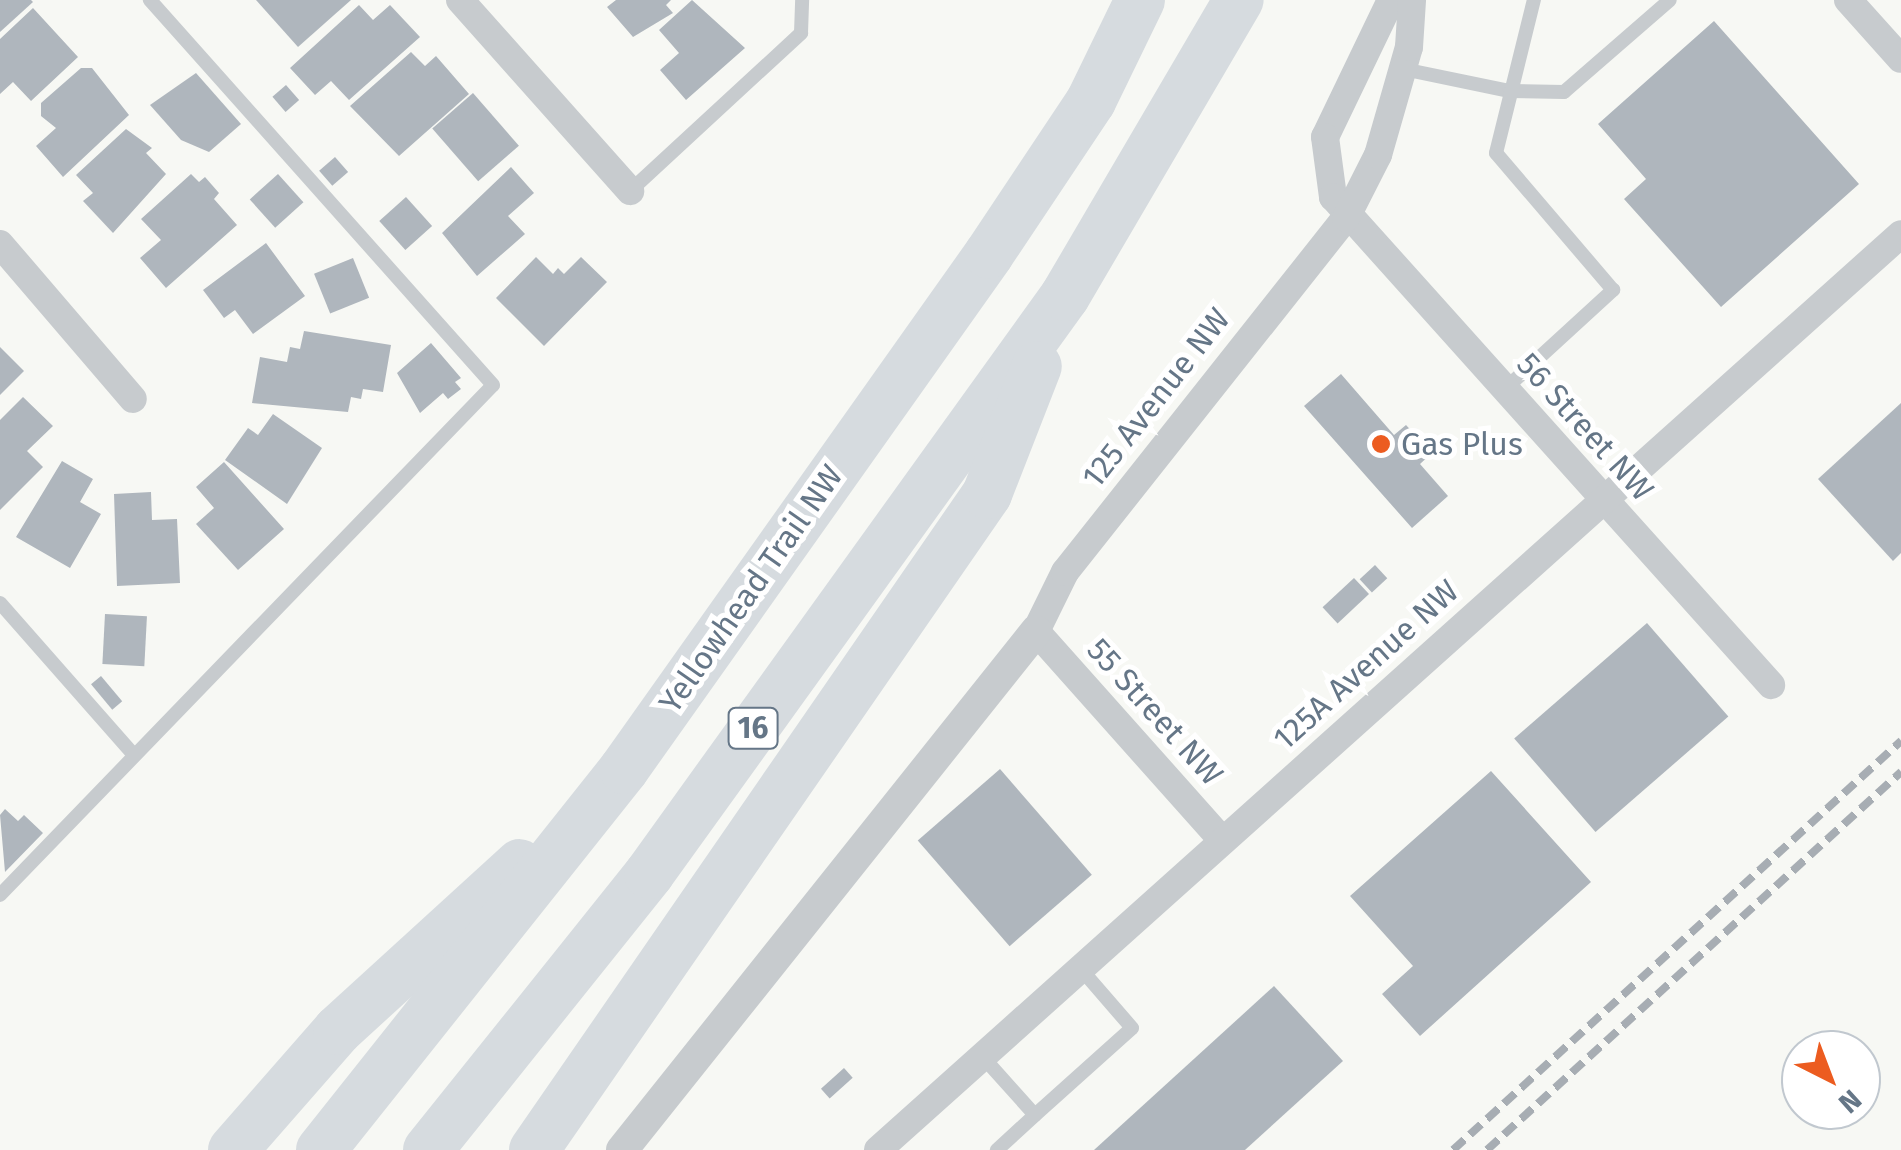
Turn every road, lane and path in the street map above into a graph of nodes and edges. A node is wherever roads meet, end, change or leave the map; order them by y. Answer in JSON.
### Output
{"nodes":[{"id":1,"x":150,"y":0,"type":"edge"},
{"id":2,"x":460,"y":0,"type":"edge"},
{"id":3,"x":802,"y":0,"type":"edge"},
{"id":4,"x":1140,"y":0,"type":"edge"},
{"id":5,"x":1239,"y":0,"type":"edge"},
{"id":6,"x":1391,"y":0,"type":"edge"},
{"id":7,"x":1412,"y":0,"type":"edge"},
{"id":8,"x":1534,"y":0,"type":"edge"},
{"id":9,"x":1670,"y":0,"type":"edge"},
{"id":10,"x":1848,"y":0,"type":"edge"},
{"id":11,"x":1901,"y":59,"type":"edge"},
{"id":12,"x":1403,"y":69,"type":"junction"},
{"id":13,"x":1508,"y":91,"type":"junction"},
{"id":14,"x":630,"y":191,"type":"joint"},
{"id":15,"x":1346,"y":218,"type":"junction"},
{"id":16,"x":1901,"y":234,"type":"edge"},
{"id":17,"x":0,"y":244,"type":"edge"},
{"id":18,"x":1065,"y":296,"type":"junction"},
{"id":19,"x":1504,"y":390,"type":"junction"},
{"id":20,"x":133,"y":399,"type":"dead end"},
{"id":21,"x":1604,"y":500,"type":"junction"},
{"id":22,"x":0,"y":603,"type":"edge"},
{"id":23,"x":1036,"y":631,"type":"junction"},
{"id":24,"x":1771,"y":685,"type":"dead end"},
{"id":25,"x":133,"y":754,"type":"junction"},
{"id":26,"x":624,"y":769,"type":"junction"},
{"id":27,"x":1222,"y":840,"type":"junction"},
{"id":28,"x":0,"y":895,"type":"edge"},
{"id":29,"x":1080,"y":968,"type":"junction"},
{"id":30,"x":982,"y":1056,"type":"junction"},
{"id":31,"x":1035,"y":1116,"type":"junction"},
{"id":32,"x":232,"y":1150,"type":"edge"},
{"id":33,"x":321,"y":1150,"type":"edge"},
{"id":34,"x":428,"y":1150,"type":"edge"},
{"id":35,"x":534,"y":1150,"type":"edge"},
{"id":36,"x":622,"y":1150,"type":"edge"},
{"id":37,"x":878,"y":1150,"type":"edge"},
{"id":38,"x":997,"y":1150,"type":"edge"}],
"edges":[{"from":1,"to":25,"type":"lane"},
{"from":2,"to":14,"type":"street"},
{"from":3,"to":14,"type":"lane"},
{"from":4,"to":26,"type":"highway","name":"Yellowhead Trail NW","number":"16"},
{"from":5,"to":18,"type":"highway","number":"16"},
{"from":6,"to":15,"type":"street"},
{"from":7,"to":12,"type":"street","name":"125 Avenue NW"},
{"from":8,"to":13,"type":"lane"},
{"from":9,"to":13,"type":"lane"},
{"from":10,"to":11,"type":"street"},
{"from":12,"to":13,"type":"lane"},
{"from":12,"to":15,"type":"street","name":"125 Avenue NW"},
{"from":13,"to":19,"type":"lane"},
{"from":15,"to":19,"type":"street","name":"56 Street NW"},
{"from":15,"to":23,"type":"street","name":"125 Avenue NW"},
{"from":16,"to":21,"type":"street","name":"125A Avenue NW"},
{"from":17,"to":20,"type":"street"},
{"from":18,"to":34,"type":"highway","number":"16"},
{"from":18,"to":35,"type":"highway"},
{"from":19,"to":21,"type":"street","name":"56 Street NW"},
{"from":21,"to":24,"type":"street","name":"56 Street NW"},
{"from":21,"to":27,"type":"street","name":"125A Avenue NW"},
{"from":22,"to":25,"type":"lane"},
{"from":23,"to":27,"type":"street","name":"55 Street NW"},
{"from":23,"to":36,"type":"street"},
{"from":25,"to":28,"type":"lane"},
{"from":26,"to":32,"type":"highway"},
{"from":26,"to":33,"type":"highway","name":"Yellowhead Trail NW","number":"16"},
{"from":27,"to":29,"type":"street","name":"125A Avenue NW"},
{"from":29,"to":30,"type":"street","name":"125A Avenue NW"},
{"from":29,"to":31,"type":"lane"},
{"from":30,"to":31,"type":"lane"},
{"from":30,"to":37,"type":"street","name":"125A Avenue NW"},
{"from":31,"to":38,"type":"lane"}]}
